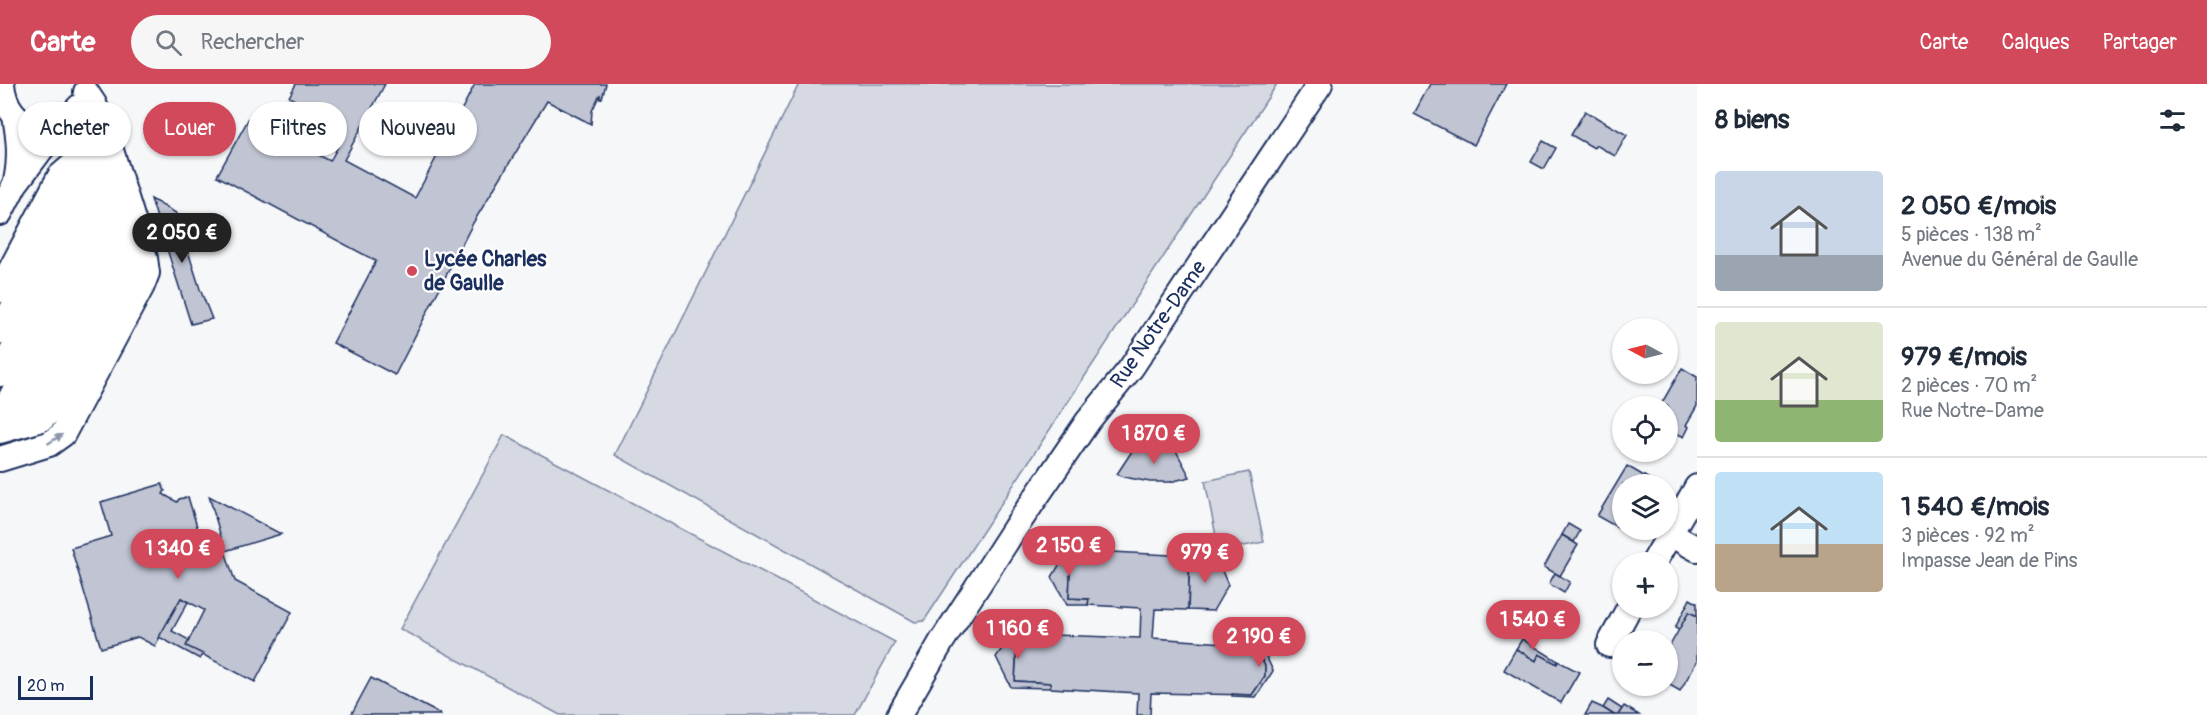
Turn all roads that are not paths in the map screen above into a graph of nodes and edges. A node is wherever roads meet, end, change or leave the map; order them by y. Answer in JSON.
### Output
{"nodes":[{"id":1,"x":2,"y":84,"type":"edge"},
{"id":2,"x":1320,"y":84,"type":"edge"},
{"id":3,"x":86,"y":88,"type":"edge"},
{"id":4,"x":8,"y":116,"type":"edge"},
{"id":5,"x":37,"y":156,"type":"edge"},
{"id":6,"x":93,"y":156,"type":"junction"},
{"id":7,"x":104,"y":181,"type":"junction"},
{"id":8,"x":15,"y":184,"type":"junction"},
{"id":9,"x":113,"y":205,"type":"junction"},
{"id":10,"x":0,"y":213,"type":"edge"},
{"id":11,"x":0,"y":290,"type":"edge"},
{"id":12,"x":0,"y":332,"type":"edge"},
{"id":13,"x":0,"y":374,"type":"edge"},
{"id":14,"x":7,"y":425,"type":"edge"},
{"id":15,"x":0,"y":459,"type":"edge"},
{"id":16,"x":1697,"y":486,"type":"edge"},
{"id":17,"x":1678,"y":520,"type":"edge"},
{"id":18,"x":1678,"y":538,"type":"edge"},
{"id":19,"x":1697,"y":549,"type":"edge"},
{"id":20,"x":1624,"y":618,"type":"edge"},
{"id":21,"x":1609,"y":645,"type":"dead end"},
{"id":22,"x":899,"y":715,"type":"edge"}],
"edges":[{"from":1,"to":4,"type":"street"},
{"from":2,"to":22,"type":"street","name":"Rue Notre-Dame"},
{"from":15,"to":3,"type":"street","one_way":true},
{"from":4,"to":8,"type":"street"},
{"from":5,"to":8,"type":"street"},
{"from":6,"to":7,"type":"street"},
{"from":6,"to":11,"type":"street"},
{"from":6,"to":12,"type":"street"},
{"from":7,"to":9,"type":"street"},
{"from":7,"to":13,"type":"street"},
{"from":8,"to":10,"type":"street"},
{"from":9,"to":14,"type":"street"},
{"from":9,"to":14,"type":"street"},
{"from":16,"to":17,"type":"street"},
{"from":18,"to":19,"type":"street"},
{"from":20,"to":21,"type":"street"}]}
